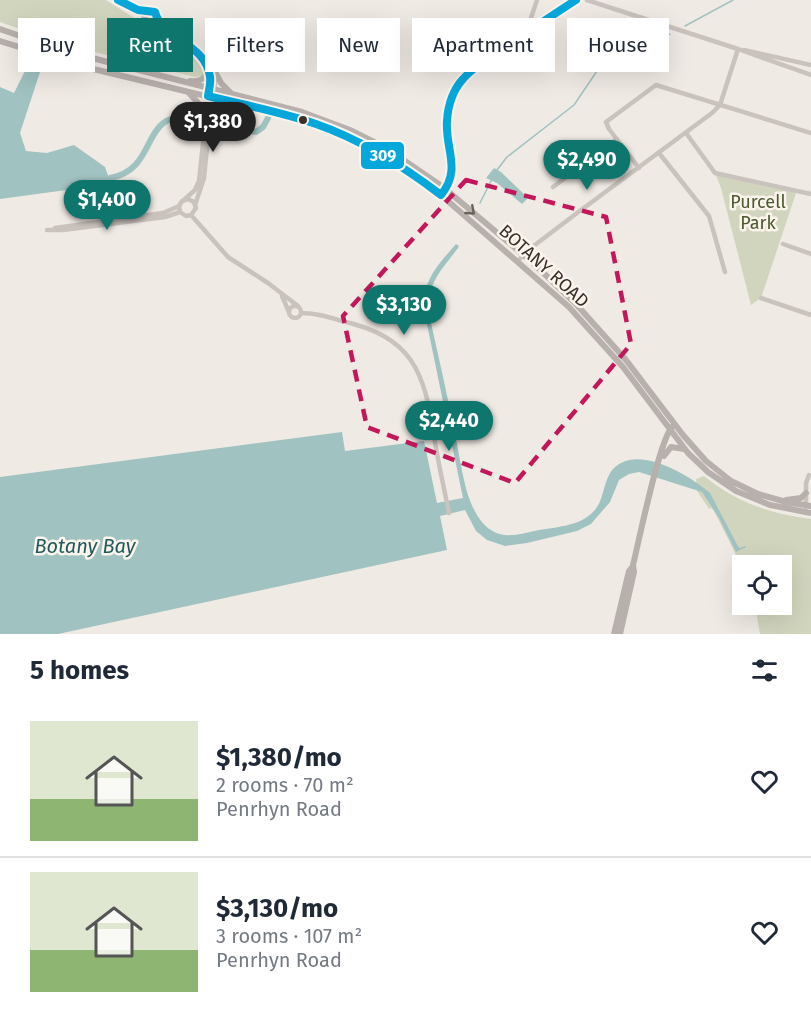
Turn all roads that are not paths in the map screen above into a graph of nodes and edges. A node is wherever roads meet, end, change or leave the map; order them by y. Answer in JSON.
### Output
{"nodes":[{"id":1,"x":118,"y":0,"type":"edge"},
{"id":2,"x":537,"y":0,"type":"edge"},
{"id":3,"x":576,"y":0,"type":"edge"},
{"id":4,"x":587,"y":0,"type":"edge"},
{"id":5,"x":145,"y":14,"type":"junction"},
{"id":6,"x":146,"y":18,"type":"edge"},
{"id":7,"x":156,"y":18,"type":"edge"},
{"id":8,"x":531,"y":18,"type":"edge"},
{"id":9,"x":549,"y":18,"type":"edge"},
{"id":10,"x":0,"y":29,"type":"edge"},
{"id":11,"x":0,"y":41,"type":"edge"},
{"id":12,"x":193,"y":47,"type":"edge"},
{"id":13,"x":193,"y":48,"type":"edge"},
{"id":14,"x":738,"y":49,"type":"junction"},
{"id":15,"x":205,"y":56,"type":"edge"},
{"id":16,"x":200,"y":57,"type":"junction"},
{"id":17,"x":793,"y":60,"type":"junction"},
{"id":18,"x":811,"y":65,"type":"edge"},
{"id":19,"x":789,"y":68,"type":"junction"},
{"id":20,"x":212,"y":72,"type":"edge"},
{"id":21,"x":215,"y":72,"type":"edge"},
{"id":22,"x":468,"y":72,"type":"edge"},
{"id":23,"x":811,"y":75,"type":"edge"},
{"id":24,"x":175,"y":80,"type":"junction"},
{"id":25,"x":186,"y":91,"type":"junction"},
{"id":26,"x":211,"y":93,"type":"junction"},
{"id":27,"x":234,"y":95,"type":"junction"},
{"id":28,"x":720,"y":105,"type":"junction"},
{"id":29,"x":263,"y":110,"type":"junction"},
{"id":30,"x":211,"y":112,"type":"junction"},
{"id":31,"x":205,"y":122,"type":"junction"},
{"id":32,"x":686,"y":133,"type":"junction"},
{"id":33,"x":811,"y":133,"type":"edge"},
{"id":34,"x":617,"y":139,"type":"junction"},
{"id":35,"x":659,"y":153,"type":"junction"},
{"id":36,"x":639,"y":168,"type":"junction"},
{"id":37,"x":201,"y":183,"type":"junction"},
{"id":38,"x":553,"y":187,"type":"dead end"},
{"id":39,"x":443,"y":190,"type":"junction"},
{"id":40,"x":811,"y":194,"type":"edge"},
{"id":41,"x":185,"y":199,"type":"junction"},
{"id":42,"x":179,"y":206,"type":"junction"},
{"id":43,"x":196,"y":207,"type":"junction"},
{"id":44,"x":180,"y":212,"type":"junction"},
{"id":45,"x":191,"y":214,"type":"junction"},
{"id":46,"x":164,"y":215,"type":"junction"},
{"id":47,"x":203,"y":227,"type":"junction"},
{"id":48,"x":783,"y":244,"type":"dead end"},
{"id":49,"x":811,"y":254,"type":"edge"},
{"id":50,"x":520,"y":258,"type":"junction"},
{"id":51,"x":725,"y":272,"type":"dead end"},
{"id":52,"x":281,"y":293,"type":"junction"},
{"id":53,"x":761,"y":298,"type":"dead end"},
{"id":54,"x":298,"y":306,"type":"junction"},
{"id":55,"x":289,"y":312,"type":"junction"},
{"id":56,"x":302,"y":313,"type":"junction"},
{"id":57,"x":811,"y":315,"type":"edge"},
{"id":58,"x":672,"y":427,"type":"junction"},
{"id":59,"x":685,"y":449,"type":"junction"},
{"id":60,"x":660,"y":463,"type":"junction"},
{"id":61,"x":811,"y":481,"type":"edge"},
{"id":62,"x":806,"y":493,"type":"junction"},
{"id":63,"x":776,"y":500,"type":"junction"},
{"id":64,"x":810,"y":510,"type":"edge"},
{"id":65,"x":449,"y":513,"type":"dead end"},
{"id":66,"x":620,"y":619,"type":"junction"},
{"id":67,"x":614,"y":634,"type":"edge"},
{"id":68,"x":620,"y":634,"type":"edge"}],
"edges":[{"from":1,"to":5,"type":"main road"},
{"from":2,"to":8,"type":"street"},
{"from":3,"to":9,"type":"main road"},
{"from":4,"to":14,"type":"street"},
{"from":5,"to":6,"type":"main road"},
{"from":5,"to":7,"type":"main road"},
{"from":10,"to":24,"type":"main road"},
{"from":11,"to":25,"type":"main road"},
{"from":12,"to":15,"type":"main road"},
{"from":13,"to":16,"type":"main road"},
{"from":14,"to":17,"type":"street"},
{"from":14,"to":19,"type":"street"},
{"from":14,"to":28,"type":"street"},
{"from":16,"to":24,"type":"main road"},
{"from":16,"to":26,"type":"main road"},
{"from":17,"to":18,"type":"street"},
{"from":17,"to":19,"type":"street"},
{"from":19,"to":23,"type":"street"},
{"from":20,"to":26,"type":"main road"},
{"from":21,"to":27,"type":"main road"},
{"from":22,"to":39,"type":"main road"},
{"from":24,"to":26,"type":"main road"},
{"from":25,"to":26,"type":"main road"},
{"from":25,"to":31,"type":"main road"},
{"from":26,"to":27,"type":"main road","name":"BOTANY ROAD"},
{"from":26,"to":29,"type":"main road","name":"BOTANY ROAD"},
{"from":26,"to":30,"type":"street"},
{"from":26,"to":31,"type":"street"},
{"from":27,"to":39,"type":"main road","name":"BOTANY ROAD"},
{"from":28,"to":32,"type":"street"},
{"from":28,"to":33,"type":"street"},
{"from":28,"to":34,"type":"street"},
{"from":29,"to":30,"type":"main road"},
{"from":29,"to":39,"type":"main road","name":"BOTANY ROAD"},
{"from":30,"to":37,"type":"street"},
{"from":31,"to":37,"type":"street"},
{"from":32,"to":35,"type":"street"},
{"from":32,"to":40,"type":"street"},
{"from":34,"to":36,"type":"street"},
{"from":34,"to":38,"type":"street"},
{"from":35,"to":36,"type":"street"},
{"from":35,"to":51,"type":"street"},
{"from":36,"to":50,"type":"street"},
{"from":37,"to":41,"type":"street"},
{"from":37,"to":43,"type":"street"},
{"from":39,"to":50,"type":"main road","name":"BOTANY ROAD"},
{"from":41,"to":42,"type":"street"},
{"from":41,"to":43,"type":"street"},
{"from":42,"to":44,"type":"street"},
{"from":42,"to":46,"type":"street"},
{"from":43,"to":45,"type":"street"},
{"from":43,"to":47,"type":"street"},
{"from":44,"to":45,"type":"street"},
{"from":44,"to":46,"type":"street"},
{"from":45,"to":47,"type":"street"},
{"from":46,"to":46,"type":"street"},
{"from":47,"to":52,"type":"street"},
{"from":48,"to":49,"type":"street"},
{"from":50,"to":58,"type":"main road","name":"BOTANY ROAD"},
{"from":52,"to":54,"type":"street"},
{"from":52,"to":55,"type":"street"},
{"from":53,"to":57,"type":"street"},
{"from":54,"to":55,"type":"street"},
{"from":54,"to":56,"type":"street"},
{"from":55,"to":56,"type":"street"},
{"from":56,"to":65,"type":"street"},
{"from":58,"to":59,"type":"main road","name":"BOTANY ROAD"},
{"from":58,"to":60,"type":"main road"},
{"from":58,"to":63,"type":"main road","name":"BOTANY ROAD"},
{"from":59,"to":60,"type":"main road"},
{"from":59,"to":64,"type":"main road","name":"BOTANY ROAD"},
{"from":60,"to":66,"type":"main road"},
{"from":61,"to":62,"type":"street"},
{"from":62,"to":63,"type":"main road"},
{"from":62,"to":64,"type":"street"},
{"from":63,"to":64,"type":"main road","name":"BOTANY ROAD"},
{"from":66,"to":67,"type":"main road"},
{"from":66,"to":68,"type":"main road"}]}
